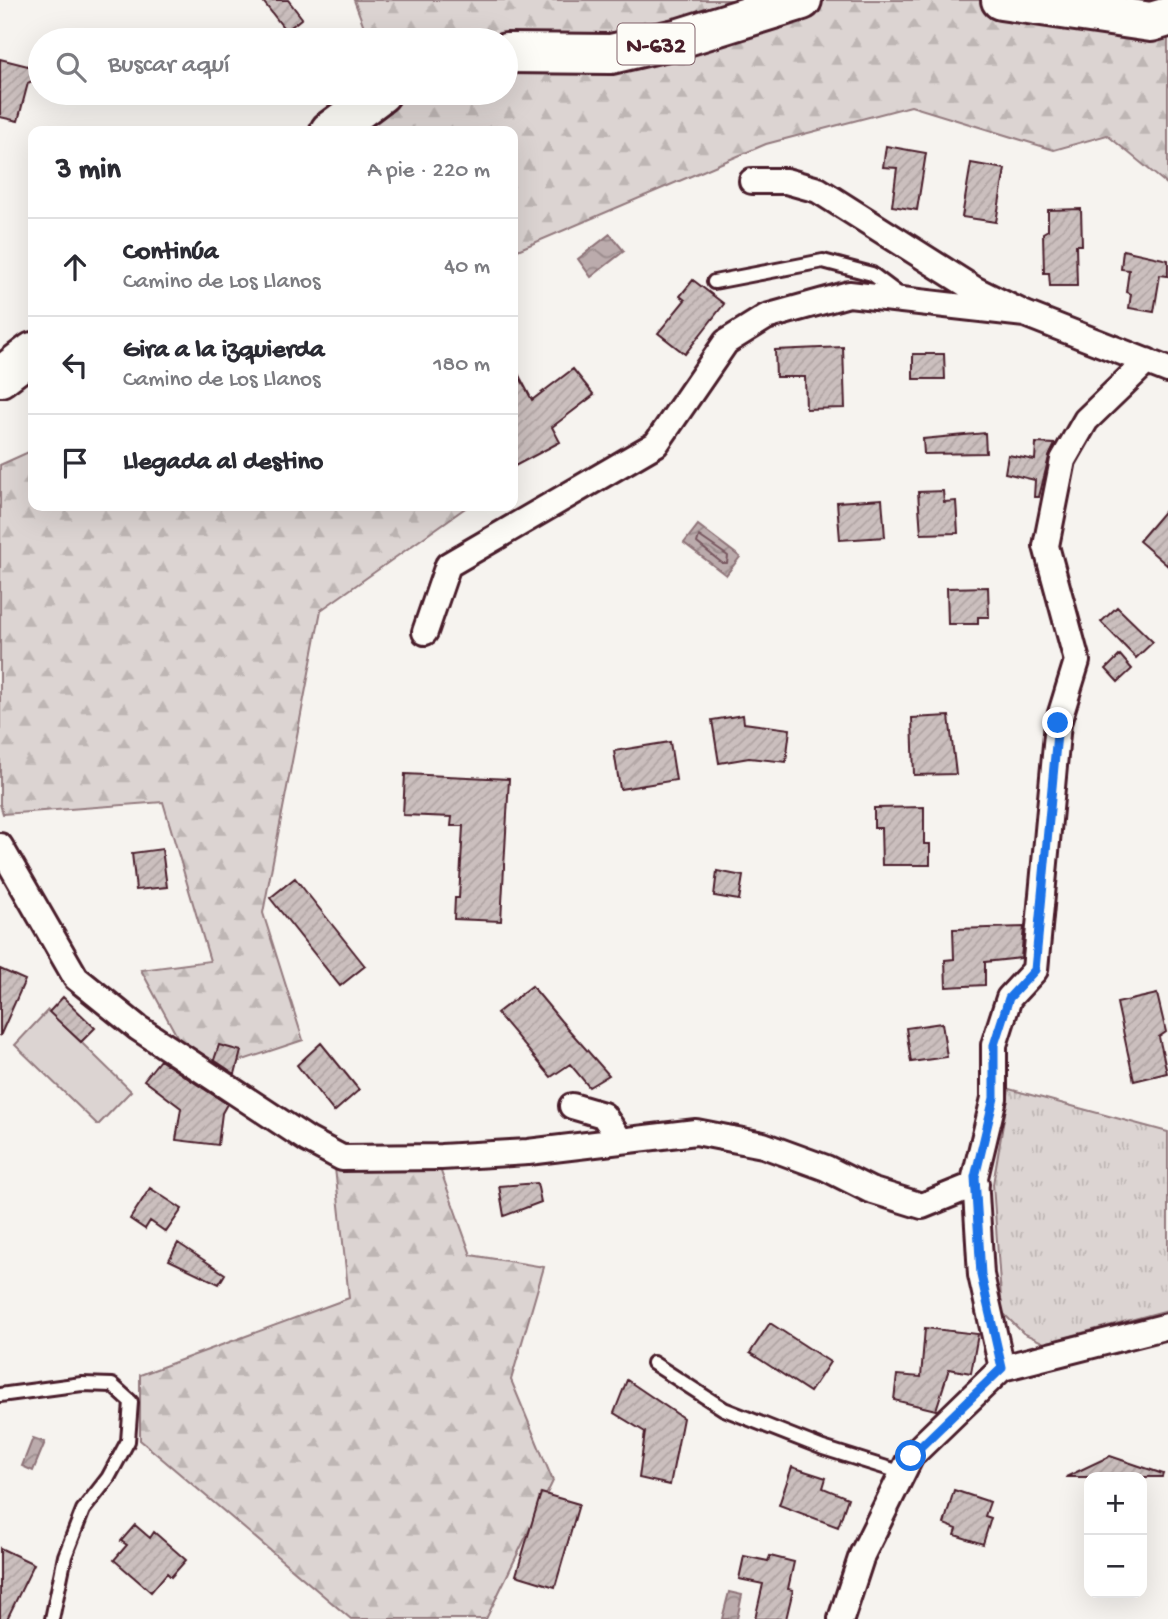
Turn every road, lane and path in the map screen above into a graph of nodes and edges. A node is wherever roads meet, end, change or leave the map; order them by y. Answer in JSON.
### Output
{"nodes":[{"id":1,"x":802,"y":0,"type":"edge"},
{"id":2,"x":1001,"y":0,"type":"edge"},
{"id":3,"x":1168,"y":17,"type":"edge"},
{"id":4,"x":518,"y":53,"type":"edge"},
{"id":5,"x":366,"y":105,"type":"edge"},
{"id":6,"x":337,"y":126,"type":"edge"},
{"id":7,"x":752,"y":181,"type":"dead end"},
{"id":8,"x":714,"y":282,"type":"dead end"},
{"id":9,"x":909,"y":301,"type":"junction"},
{"id":10,"x":1025,"y":314,"type":"junction"},
{"id":11,"x":28,"y":356,"type":"edge"},
{"id":12,"x":1158,"y":366,"type":"edge"},
{"id":13,"x":0,"y":377,"type":"edge"},
{"id":14,"x":425,"y":632,"type":"dead end"},
{"id":15,"x":0,"y":846,"type":"edge"},
{"id":16,"x":572,"y":1106,"type":"dead end"},
{"id":17,"x":621,"y":1141,"type":"junction"},
{"id":18,"x":976,"y":1184,"type":"junction"},
{"id":19,"x":1168,"y":1326,"type":"edge"},
{"id":20,"x":653,"y":1363,"type":"dead end"},
{"id":21,"x":1002,"y":1368,"type":"junction"},
{"id":22,"x":0,"y":1395,"type":"edge"},
{"id":23,"x":903,"y":1473,"type":"junction"},
{"id":24,"x":52,"y":1619,"type":"edge"},
{"id":25,"x":841,"y":1619,"type":"edge"}],
"edges":[{"from":1,"to":4,"type":"highway","number":"N-632"},
{"from":2,"to":3,"type":"highway"},
{"from":5,"to":6,"type":"highway"},
{"from":7,"to":10,"type":"street"},
{"from":8,"to":9,"type":"lane"},
{"from":9,"to":10,"type":"street"},
{"from":9,"to":14,"type":"street"},
{"from":10,"to":12,"type":"street"},
{"from":11,"to":13,"type":"highway"},
{"from":12,"to":18,"type":"street"},
{"from":15,"to":17,"type":"street"},
{"from":16,"to":17,"type":"street"},
{"from":17,"to":18,"type":"street"},
{"from":18,"to":21,"type":"street"},
{"from":19,"to":21,"type":"street"},
{"from":20,"to":23,"type":"lane"},
{"from":21,"to":23,"type":"street"},
{"from":22,"to":24,"type":"lane"},
{"from":23,"to":25,"type":"street"}]}
